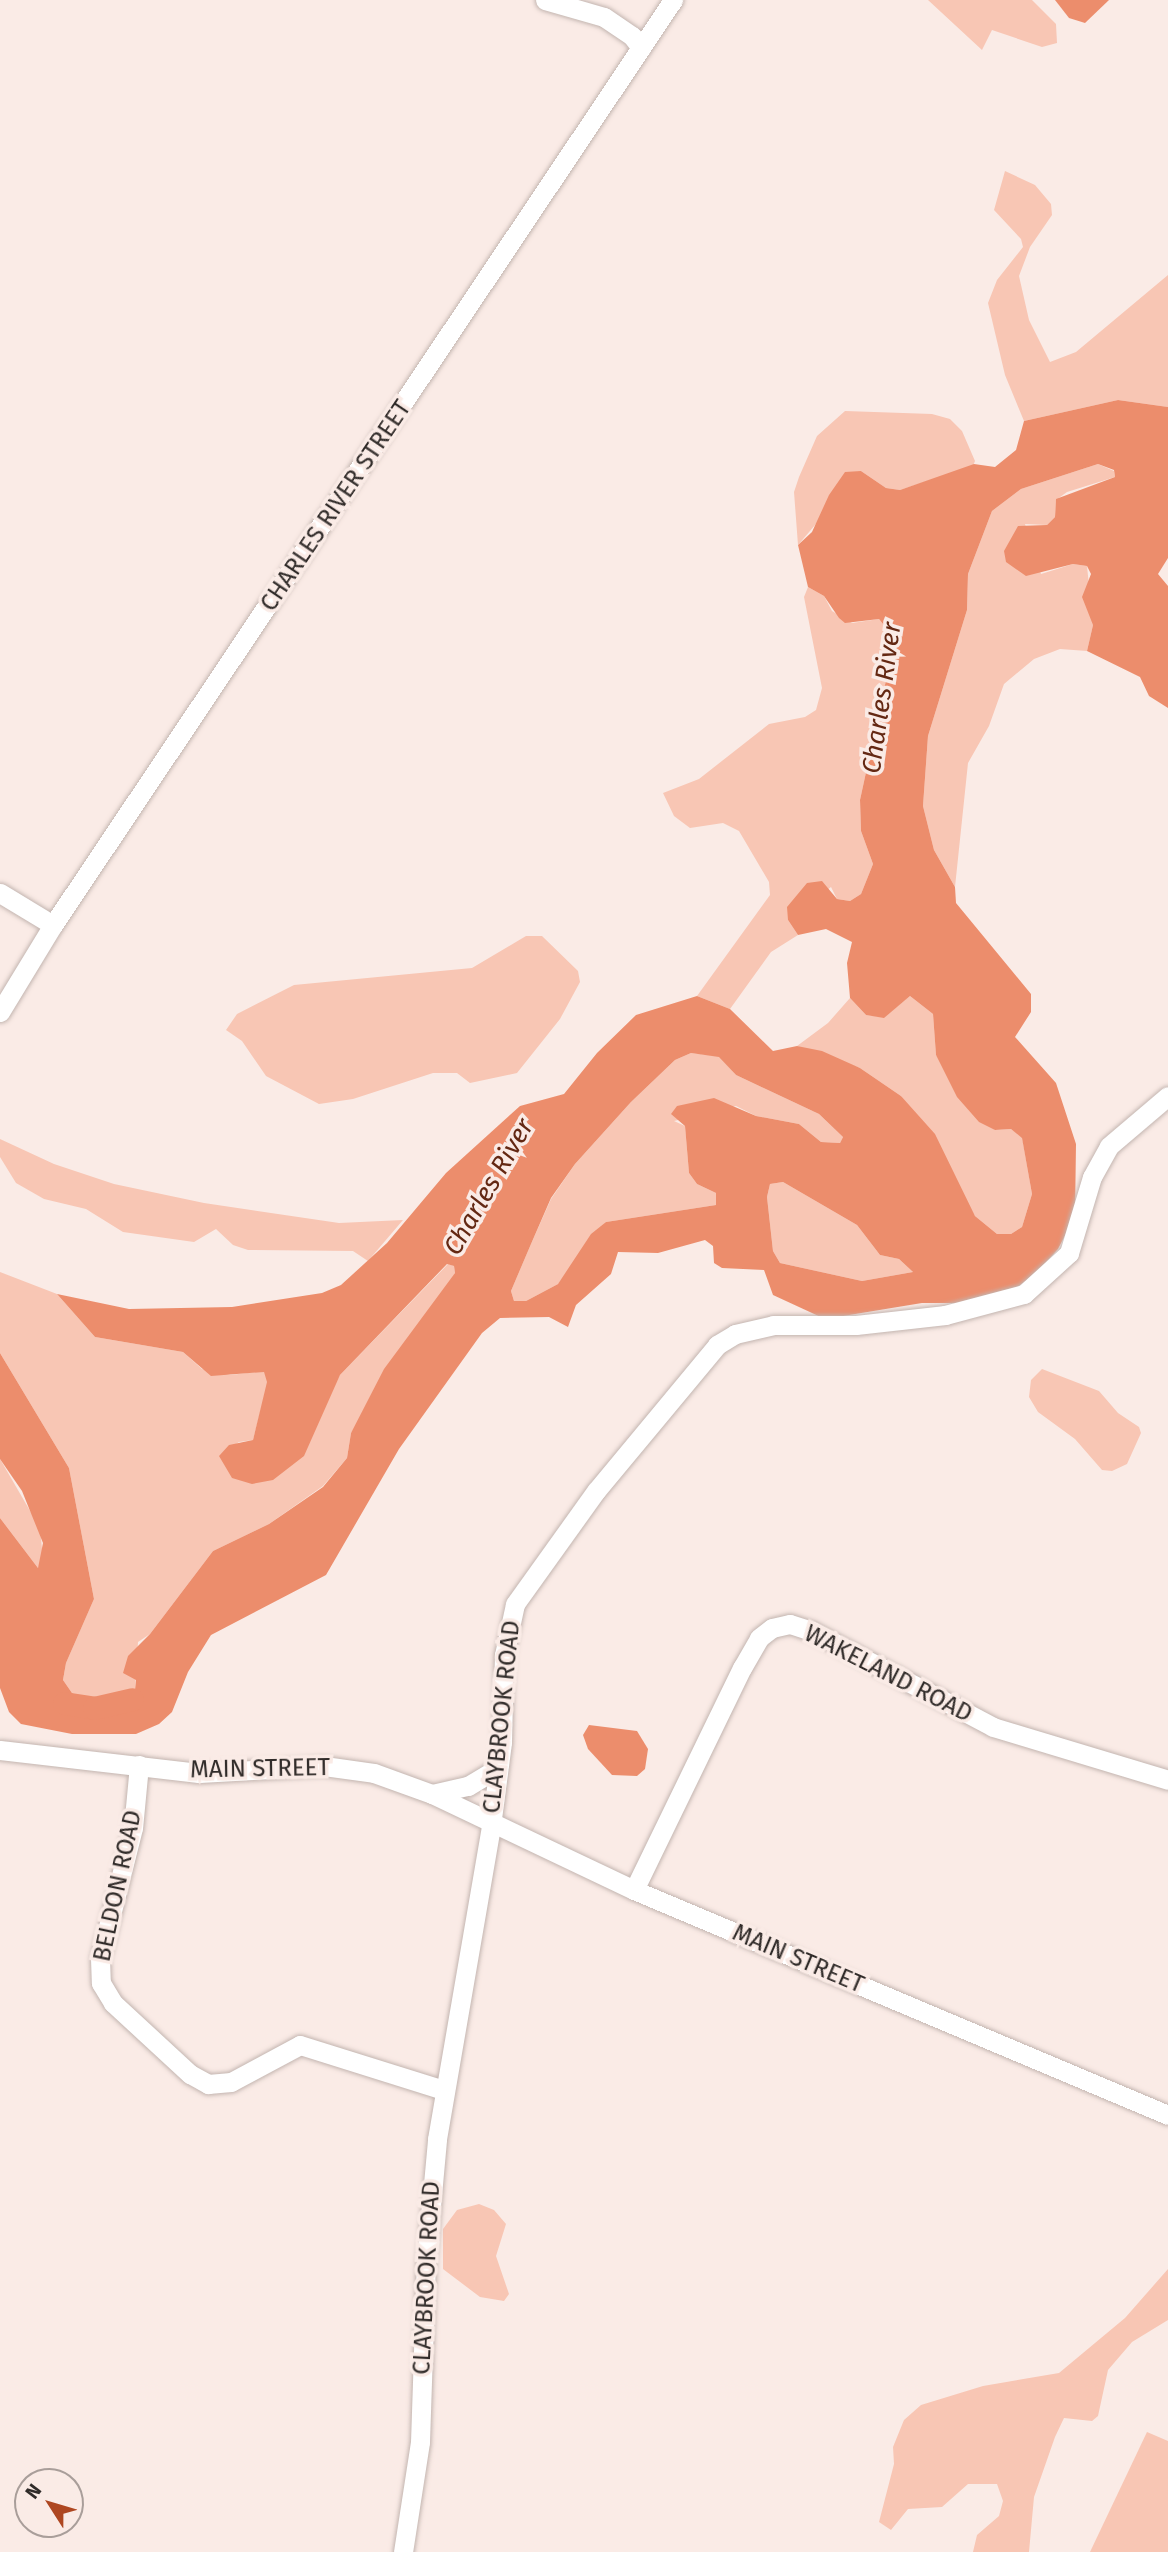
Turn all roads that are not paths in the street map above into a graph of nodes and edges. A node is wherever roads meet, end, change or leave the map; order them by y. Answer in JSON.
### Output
{"nodes":[{"id":1,"x":545,"y":0,"type":"edge"},
{"id":2,"x":673,"y":0,"type":"edge"},
{"id":3,"x":641,"y":48,"type":"junction"},
{"id":4,"x":0,"y":893,"type":"edge"},
{"id":5,"x":53,"y":925,"type":"junction"},
{"id":6,"x":0,"y":1013,"type":"edge"},
{"id":7,"x":1168,"y":1096,"type":"edge"},
{"id":8,"x":0,"y":1750,"type":"edge"},
{"id":9,"x":139,"y":1765,"type":"junction"},
{"id":10,"x":498,"y":1768,"type":"junction"},
{"id":11,"x":1168,"y":1780,"type":"edge"},
{"id":12,"x":432,"y":1794,"type":"junction"},
{"id":13,"x":491,"y":1826,"type":"junction"},
{"id":14,"x":634,"y":1890,"type":"junction"},
{"id":15,"x":444,"y":2090,"type":"junction"},
{"id":16,"x":1168,"y":2115,"type":"edge"},
{"id":17,"x":403,"y":2552,"type":"edge"}],
"edges":[{"from":1,"to":3,"type":"street"},
{"from":2,"to":3,"type":"street","name":"CHARLES RIVER STREET"},
{"from":3,"to":5,"type":"street","name":"CHARLES RIVER STREET"},
{"from":4,"to":5,"type":"street"},
{"from":5,"to":6,"type":"street","name":"CHARLES RIVER STREET"},
{"from":7,"to":10,"type":"street","name":"CLAYBROOK ROAD"},
{"from":8,"to":9,"type":"street","name":"MAIN STREET"},
{"from":9,"to":12,"type":"street","name":"MAIN STREET"},
{"from":9,"to":15,"type":"street","name":"BELDON ROAD"},
{"from":10,"to":12,"type":"street","name":"MAIN STREET"},
{"from":10,"to":13,"type":"street","name":"CLAYBROOK ROAD"},
{"from":11,"to":14,"type":"street","name":"WAKELAND ROAD"},
{"from":12,"to":13,"type":"street","name":"MAIN STREET"},
{"from":13,"to":14,"type":"street","name":"MAIN STREET"},
{"from":13,"to":15,"type":"street","name":"CLAYBROOK ROAD"},
{"from":14,"to":16,"type":"street","name":"MAIN STREET"},
{"from":15,"to":17,"type":"street","name":"CLAYBROOK ROAD"}]}
